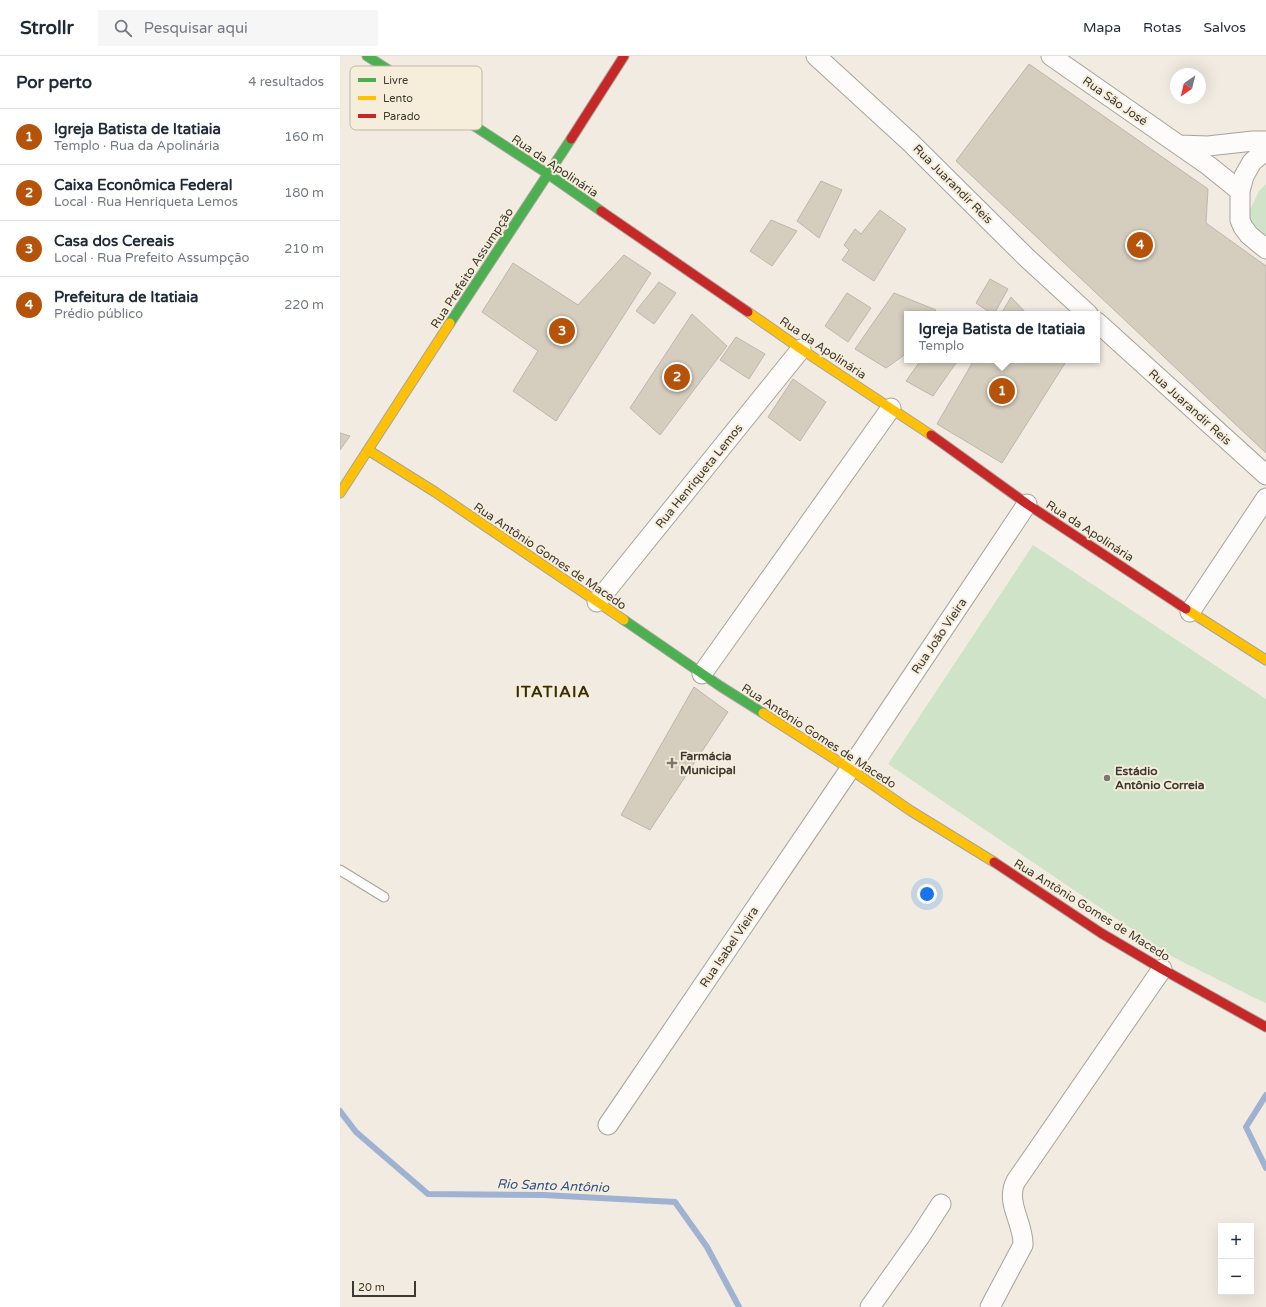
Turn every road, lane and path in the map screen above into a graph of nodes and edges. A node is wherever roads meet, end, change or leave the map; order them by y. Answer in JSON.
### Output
{"nodes":[{"id":1,"x":367,"y":56,"type":"edge"},
{"id":2,"x":624,"y":56,"type":"edge"},
{"id":3,"x":816,"y":56,"type":"edge"},
{"id":4,"x":1051,"y":56,"type":"edge"},
{"id":5,"x":382,"y":66,"type":"edge"},
{"id":6,"x":481,"y":130,"type":"edge"},
{"id":7,"x":1266,"y":141,"type":"edge"},
{"id":8,"x":1179,"y":145,"type":"junction"},
{"id":9,"x":1266,"y":150,"type":"edge"},
{"id":10,"x":548,"y":174,"type":"junction"},
{"id":11,"x":1240,"y":190,"type":"junction"},
{"id":12,"x":1266,"y":249,"type":"edge"},
{"id":13,"x":1085,"y":311,"type":"edge"},
{"id":14,"x":1100,"y":325,"type":"edge"},
{"id":15,"x":801,"y":349,"type":"junction"},
{"id":16,"x":891,"y":408,"type":"junction"},
{"id":17,"x":368,"y":450,"type":"junction"},
{"id":18,"x":1266,"y":476,"type":"edge"},
{"id":19,"x":342,"y":485,"type":"edge"},
{"id":20,"x":1266,"y":498,"type":"edge"},
{"id":21,"x":1027,"y":504,"type":"junction"},
{"id":22,"x":597,"y":602,"type":"junction"},
{"id":23,"x":1190,"y":612,"type":"junction"},
{"id":24,"x":1266,"y":660,"type":"edge"},
{"id":25,"x":702,"y":674,"type":"junction"},
{"id":26,"x":850,"y":769,"type":"junction"},
{"id":27,"x":340,"y":870,"type":"edge"},
{"id":28,"x":384,"y":897,"type":"dead end"},
{"id":29,"x":1162,"y":969,"type":"junction"},
{"id":30,"x":1266,"y":1027,"type":"edge"},
{"id":31,"x":608,"y":1124,"type":"dead end"},
{"id":32,"x":941,"y":1204,"type":"dead end"},
{"id":33,"x":870,"y":1307,"type":"edge"},
{"id":34,"x":990,"y":1307,"type":"edge"}],
"edges":[{"from":1,"to":5,"type":"street","name":"Rua da Apolinária"},
{"from":2,"to":10,"type":"street","name":"Rua Prefeito Assumpção"},
{"from":3,"to":13,"type":"street","name":"Rua Juarandir Reis"},
{"from":4,"to":8,"type":"street","name":"Rua São José"},
{"from":6,"to":10,"type":"street","name":"Rua da Apolinária"},
{"from":7,"to":8,"type":"street"},
{"from":8,"to":11,"type":"street","name":"Rua São José"},
{"from":9,"to":11,"type":"street"},
{"from":10,"to":15,"type":"street","name":"Rua da Apolinária"},
{"from":10,"to":17,"type":"street","name":"Rua Prefeito Assumpção"},
{"from":11,"to":12,"type":"street"},
{"from":14,"to":18,"type":"street","name":"Rua Juarandir Reis"},
{"from":15,"to":16,"type":"street","name":"Rua da Apolinária"},
{"from":15,"to":22,"type":"street","name":"Rua Henriqueta Lemos"},
{"from":16,"to":21,"type":"street","name":"Rua da Apolinária"},
{"from":16,"to":25,"type":"street"},
{"from":17,"to":19,"type":"street","name":"Rua Prefeito Assumpção"},
{"from":17,"to":22,"type":"street","name":"Rua Antônio Gomes de Macedo"},
{"from":20,"to":23,"type":"street"},
{"from":21,"to":23,"type":"street","name":"Rua da Apolinária"},
{"from":21,"to":26,"type":"street","name":"Rua João Vieira"},
{"from":22,"to":25,"type":"street","name":"Rua Antônio Gomes de Macedo"},
{"from":23,"to":24,"type":"street","name":"Rua da Apolinária"},
{"from":25,"to":26,"type":"street","name":"Rua Antônio Gomes de Macedo"},
{"from":26,"to":29,"type":"street","name":"Rua Antônio Gomes de Macedo"},
{"from":26,"to":31,"type":"street","name":"Rua Isabel Vieira"},
{"from":27,"to":28,"type":"lane"},
{"from":29,"to":30,"type":"street","name":"Rua Antônio Gomes de Macedo"},
{"from":29,"to":34,"type":"street"},
{"from":32,"to":33,"type":"street"}]}
